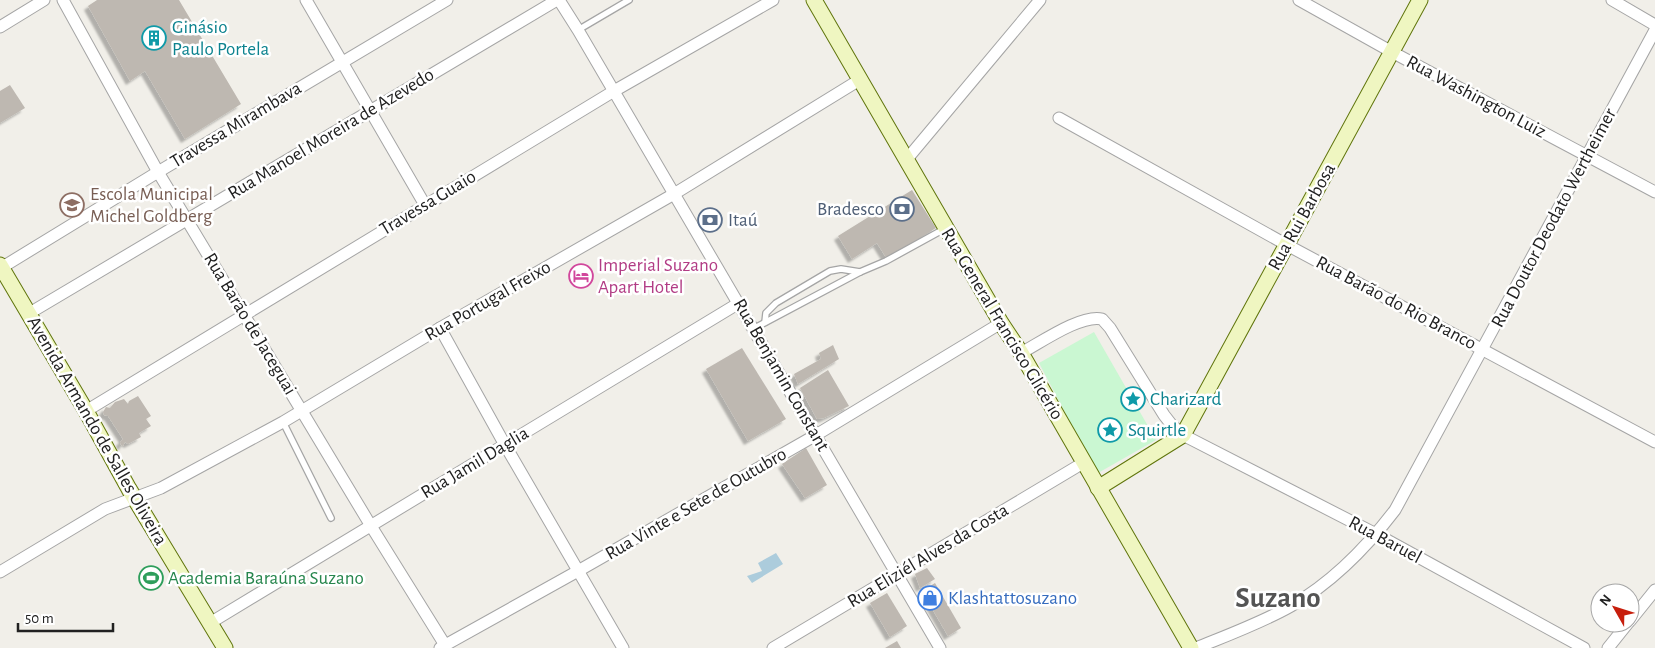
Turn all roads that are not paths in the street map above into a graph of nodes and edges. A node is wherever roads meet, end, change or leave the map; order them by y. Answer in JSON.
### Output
{"nodes":[{"id":1,"x":44,"y":0,"type":"edge"},
{"id":2,"x":62,"y":0,"type":"edge"},
{"id":3,"x":306,"y":0,"type":"edge"},
{"id":4,"x":447,"y":0,"type":"edge"},
{"id":5,"x":558,"y":0,"type":"edge"},
{"id":6,"x":629,"y":0,"type":"edge"},
{"id":7,"x":773,"y":0,"type":"edge"},
{"id":8,"x":814,"y":0,"type":"edge"},
{"id":9,"x":1040,"y":0,"type":"edge"},
{"id":10,"x":1299,"y":0,"type":"edge"},
{"id":11,"x":1420,"y":0,"type":"edge"},
{"id":12,"x":1612,"y":0,"type":"edge"},
{"id":13,"x":1655,"y":24,"type":"edge"},
{"id":14,"x":0,"y":27,"type":"edge"},
{"id":15,"x":578,"y":30,"type":"junction"},
{"id":16,"x":1653,"y":37,"type":"edge"},
{"id":17,"x":1392,"y":52,"type":"junction"},
{"id":18,"x":342,"y":62,"type":"junction"},
{"id":19,"x":861,"y":80,"type":"junction"},
{"id":20,"x":614,"y":91,"type":"junction"},
{"id":21,"x":371,"y":111,"type":"junction"},
{"id":22,"x":1059,"y":118,"type":"dead end"},
{"id":23,"x":1587,"y":156,"type":"junction"},
{"id":24,"x":907,"y":159,"type":"junction"},
{"id":25,"x":158,"y":172,"type":"junction"},
{"id":26,"x":1655,"y":192,"type":"edge"},
{"id":27,"x":674,"y":194,"type":"junction"},
{"id":28,"x":425,"y":205,"type":"junction"},
{"id":29,"x":188,"y":220,"type":"junction"},
{"id":30,"x":946,"y":228,"type":"junction"},
{"id":31,"x":1287,"y":245,"type":"junction"},
{"id":32,"x":1,"y":266,"type":"edge"},
{"id":33,"x":860,"y":272,"type":"junction"},
{"id":34,"x":739,"y":303,"type":"junction"},
{"id":35,"x":28,"y":314,"type":"junction"},
{"id":36,"x":244,"y":314,"type":"junction"},
{"id":37,"x":765,"y":322,"type":"junction"},
{"id":38,"x":1001,"y":323,"type":"junction"},
{"id":39,"x":440,"y":328,"type":"junction"},
{"id":40,"x":753,"y":329,"type":"junction"},
{"id":41,"x":1483,"y":349,"type":"junction"},
{"id":42,"x":1021,"y":353,"type":"junction"},
{"id":43,"x":302,"y":410,"type":"junction"},
{"id":44,"x":86,"y":411,"type":"junction"},
{"id":45,"x":283,"y":422,"type":"junction"},
{"id":46,"x":816,"y":435,"type":"junction"},
{"id":47,"x":1184,"y":435,"type":"junction"},
{"id":48,"x":1655,"y":442,"type":"edge"},
{"id":49,"x":504,"y":445,"type":"junction"},
{"id":50,"x":1083,"y":463,"type":"junction"},
{"id":51,"x":1098,"y":488,"type":"junction"},
{"id":52,"x":135,"y":498,"type":"junction"},
{"id":53,"x":331,"y":518,"type":"dead end"},
{"id":54,"x":371,"y":526,"type":"junction"},
{"id":55,"x":1376,"y":534,"type":"junction"},
{"id":56,"x":578,"y":571,"type":"junction"},
{"id":57,"x":0,"y":572,"type":"edge"},
{"id":58,"x":897,"y":575,"type":"junction"},
{"id":59,"x":1655,"y":590,"type":"edge"},
{"id":60,"x":1640,"y":608,"type":"edge"},
{"id":61,"x":210,"y":623,"type":"junction"},
{"id":62,"x":1620,"y":633,"type":"edge"},
{"id":63,"x":442,"y":646,"type":"edge"},
{"id":64,"x":225,"y":648,"type":"edge"},
{"id":65,"x":623,"y":648,"type":"edge"},
{"id":66,"x":772,"y":648,"type":"edge"},
{"id":67,"x":940,"y":648,"type":"edge"},
{"id":68,"x":1191,"y":648,"type":"edge"},
{"id":69,"x":1196,"y":648,"type":"edge"},
{"id":70,"x":1584,"y":648,"type":"edge"},
{"id":71,"x":1608,"y":648,"type":"edge"}],
"edges":[{"from":1,"to":14,"type":"street"},
{"from":2,"to":25,"type":"street","name":"Rua Barão de Jaceguai"},
{"from":3,"to":18,"type":"street"},
{"from":4,"to":18,"type":"street","name":"Travessa Mirambava"},
{"from":5,"to":15,"type":"street","name":"Rua Benjamin Constant"},
{"from":5,"to":21,"type":"street","name":"Rua Manoel Moreira de Azevedo"},
{"from":6,"to":15,"type":"lane"},
{"from":7,"to":20,"type":"street","name":"Travessa Guaio"},
{"from":8,"to":19,"type":"main road","name":"Rua General Francisco Glicério"},
{"from":9,"to":24,"type":"street"},
{"from":10,"to":17,"type":"street","name":"Rua Washington Luiz"},
{"from":11,"to":17,"type":"main road","name":"Rua Rui Barbosa"},
{"from":12,"to":13,"type":"street"},
{"from":15,"to":20,"type":"street","name":"Rua Benjamin Constant"},
{"from":16,"to":23,"type":"street","name":"Rua Doutor Deodato Wertheimer"},
{"from":17,"to":23,"type":"street","name":"Rua Washington Luiz"},
{"from":17,"to":31,"type":"main road","name":"Rua Rui Barbosa"},
{"from":18,"to":21,"type":"street"},
{"from":18,"to":25,"type":"street","name":"Travessa Mirambava"},
{"from":19,"to":24,"type":"main road","name":"Rua General Francisco Glicério"},
{"from":19,"to":27,"type":"street","name":"Rua Portugal Freixo"},
{"from":20,"to":27,"type":"street","name":"Rua Benjamin Constant"},
{"from":20,"to":28,"type":"street","name":"Travessa Guaio"},
{"from":21,"to":28,"type":"street"},
{"from":21,"to":29,"type":"street","name":"Rua Manoel Moreira de Azevedo"},
{"from":22,"to":31,"type":"street","name":"Rua Barão do Rio Branco"},
{"from":23,"to":26,"type":"street","name":"Rua Washington Luiz"},
{"from":23,"to":41,"type":"street","name":"Rua Doutor Deodato Wertheimer"},
{"from":24,"to":30,"type":"main road","name":"Rua General Francisco Glicério"},
{"from":25,"to":29,"type":"street","name":"Rua Barão de Jaceguai"},
{"from":25,"to":32,"type":"street","name":"Travessa Mirambava"},
{"from":27,"to":34,"type":"street","name":"Rua Benjamin Constant"},
{"from":27,"to":39,"type":"street","name":"Rua Portugal Freixo"},
{"from":28,"to":36,"type":"street","name":"Travessa Guaio"},
{"from":29,"to":35,"type":"street","name":"Rua Manoel Moreira de Azevedo"},
{"from":29,"to":36,"type":"street","name":"Rua Barão de Jaceguai"},
{"from":30,"to":33,"type":"lane"},
{"from":30,"to":38,"type":"main road","name":"Rua General Francisco Glicério"},
{"from":31,"to":41,"type":"street","name":"Rua Barão do Rio Branco"},
{"from":31,"to":47,"type":"main road","name":"Rua Rui Barbosa"},
{"from":32,"to":35,"type":"main road","name":"Avenida Armando de Salles Oliveira"},
{"from":33,"to":37,"type":"lane"},
{"from":33,"to":37,"type":"lane"},
{"from":34,"to":40,"type":"street","name":"Rua Benjamin Constant"},
{"from":34,"to":49,"type":"street","name":"Rua Jamil Daglia"},
{"from":35,"to":44,"type":"main road","name":"Avenida Armando de Salles Oliveira"},
{"from":36,"to":43,"type":"street","name":"Rua Barão de Jaceguai"},
{"from":36,"to":44,"type":"street","name":"Travessa Guaio"},
{"from":37,"to":40,"type":"lane"},
{"from":38,"to":42,"type":"main road","name":"Rua General Francisco Glicério"},
{"from":38,"to":46,"type":"street","name":"Rua Vinte e Sete de Outubro"},
{"from":39,"to":43,"type":"street","name":"Rua Portugal Freixo"},
{"from":39,"to":49,"type":"street"},
{"from":40,"to":46,"type":"street","name":"Rua Benjamin Constant"},
{"from":41,"to":48,"type":"street","name":"Rua Barão do Rio Branco"},
{"from":41,"to":55,"type":"street","name":"Rua Doutor Deodato Wertheimer"},
{"from":42,"to":47,"type":"street","name":"Rua Baruel"},
{"from":42,"to":50,"type":"main road","name":"Rua General Francisco Glicério"},
{"from":43,"to":45,"type":"street","name":"Rua Portugal Freixo"},
{"from":43,"to":54,"type":"street","name":"Rua Barão de Jaceguai"},
{"from":44,"to":52,"type":"main road","name":"Avenida Armando de Salles Oliveira"},
{"from":45,"to":52,"type":"street","name":"Rua Portugal Freixo"},
{"from":45,"to":53,"type":"lane"},
{"from":46,"to":56,"type":"street","name":"Rua Vinte e Sete de Outubro"},
{"from":46,"to":58,"type":"street","name":"Rua Benjamin Constant"},
{"from":47,"to":51,"type":"main road"},
{"from":47,"to":55,"type":"street","name":"Rua Baruel"},
{"from":49,"to":54,"type":"street","name":"Rua Jamil Daglia"},
{"from":49,"to":56,"type":"street"},
{"from":50,"to":51,"type":"main road","name":"Rua General Francisco Glicério"},
{"from":50,"to":58,"type":"street","name":"Rua Eliziél Alves da Costa"},
{"from":51,"to":68,"type":"main road","name":"Rua General Francisco Glicério"},
{"from":52,"to":57,"type":"street","name":"Rua Portugal Freixo"},
{"from":52,"to":61,"type":"main road","name":"Avenida Armando de Salles Oliveira"},
{"from":54,"to":61,"type":"street","name":"Rua Jamil Daglia"},
{"from":54,"to":63,"type":"street","name":"Rua Barão de Jaceguai"},
{"from":55,"to":69,"type":"street","name":"Rua Doutor Deodato Wertheimer"},
{"from":55,"to":70,"type":"street","name":"Rua Baruel"},
{"from":56,"to":63,"type":"street","name":"Rua Vinte e Sete de Outubro"},
{"from":56,"to":65,"type":"street"},
{"from":58,"to":66,"type":"street","name":"Rua Eliziél Alves da Costa"},
{"from":58,"to":67,"type":"street","name":"Rua Benjamin Constant"},
{"from":59,"to":60,"type":"street"},
{"from":61,"to":64,"type":"main road","name":"Avenida Armando de Salles Oliveira"},
{"from":62,"to":71,"type":"street"}]}
